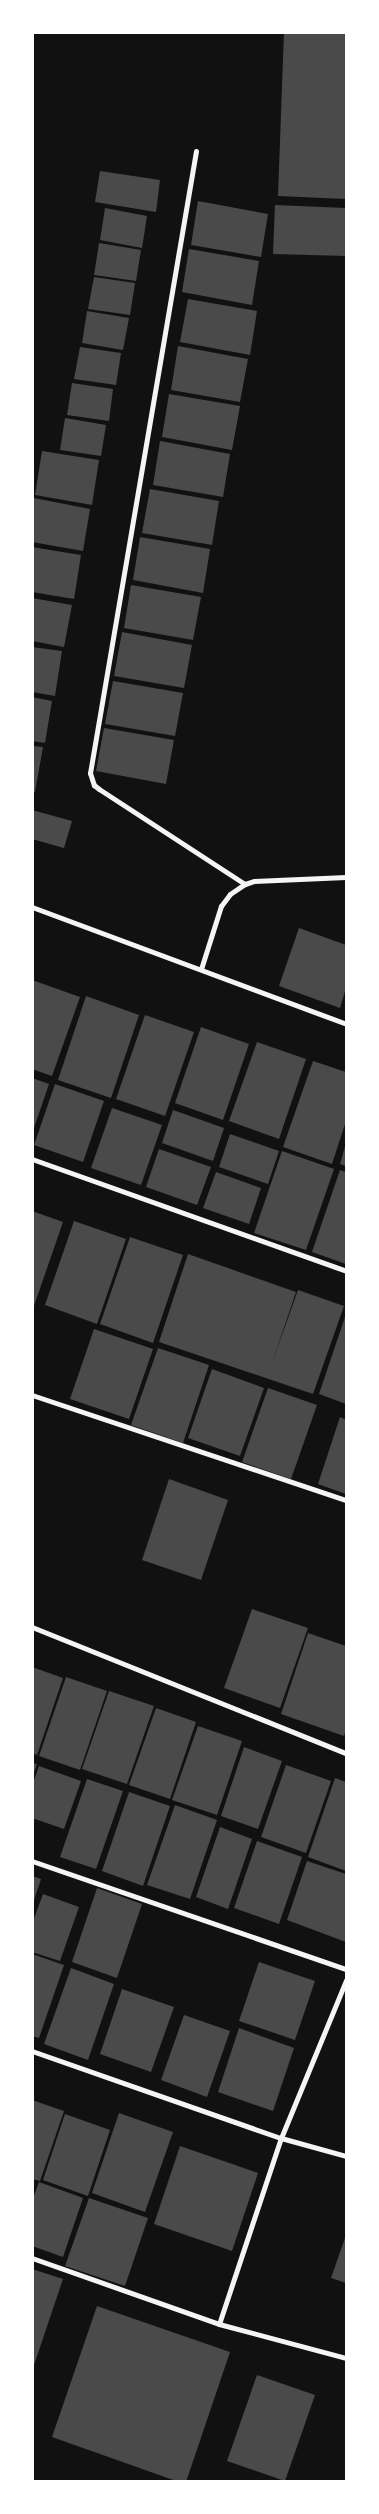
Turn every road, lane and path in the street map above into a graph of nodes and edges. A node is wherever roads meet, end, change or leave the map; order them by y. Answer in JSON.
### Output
{"nodes":[{"id":1,"x":196,"y":151,"type":"dead end"},
{"id":2,"x":346,"y":877,"type":"edge"},
{"id":3,"x":244,"y":884,"type":"junction"},
{"id":4,"x":32,"y":907,"type":"edge"},
{"id":5,"x":201,"y":969,"type":"junction"},
{"id":6,"x":346,"y":1024,"type":"edge"},
{"id":7,"x":32,"y":1159,"type":"edge"},
{"id":8,"x":346,"y":1271,"type":"edge"},
{"id":9,"x":32,"y":1395,"type":"edge"},
{"id":10,"x":346,"y":1500,"type":"edge"},
{"id":11,"x":32,"y":1627,"type":"edge"},
{"id":12,"x":346,"y":1753,"type":"edge"},
{"id":13,"x":32,"y":1861,"type":"edge"},
{"id":14,"x":346,"y":1969,"type":"edge"},
{"id":15,"x":346,"y":1980,"type":"edge"},
{"id":16,"x":32,"y":2051,"type":"edge"},
{"id":17,"x":281,"y":2138,"type":"junction"},
{"id":18,"x":346,"y":2156,"type":"edge"},
{"id":19,"x":32,"y":2258,"type":"edge"},
{"id":20,"x":219,"y":2324,"type":"junction"},
{"id":21,"x":346,"y":2358,"type":"edge"}],
"edges":[{"from":1,"to":3,"type":"street"},
{"from":2,"to":3,"type":"street"},
{"from":3,"to":5,"type":"street"},
{"from":4,"to":5,"type":"street"},
{"from":5,"to":6,"type":"street"},
{"from":7,"to":8,"type":"street"},
{"from":9,"to":10,"type":"street"},
{"from":11,"to":12,"type":"street"},
{"from":13,"to":14,"type":"street"},
{"from":15,"to":17,"type":"street"},
{"from":16,"to":17,"type":"street"},
{"from":17,"to":18,"type":"street"},
{"from":17,"to":20,"type":"street"},
{"from":19,"to":20,"type":"street"},
{"from":20,"to":21,"type":"street"}]}
